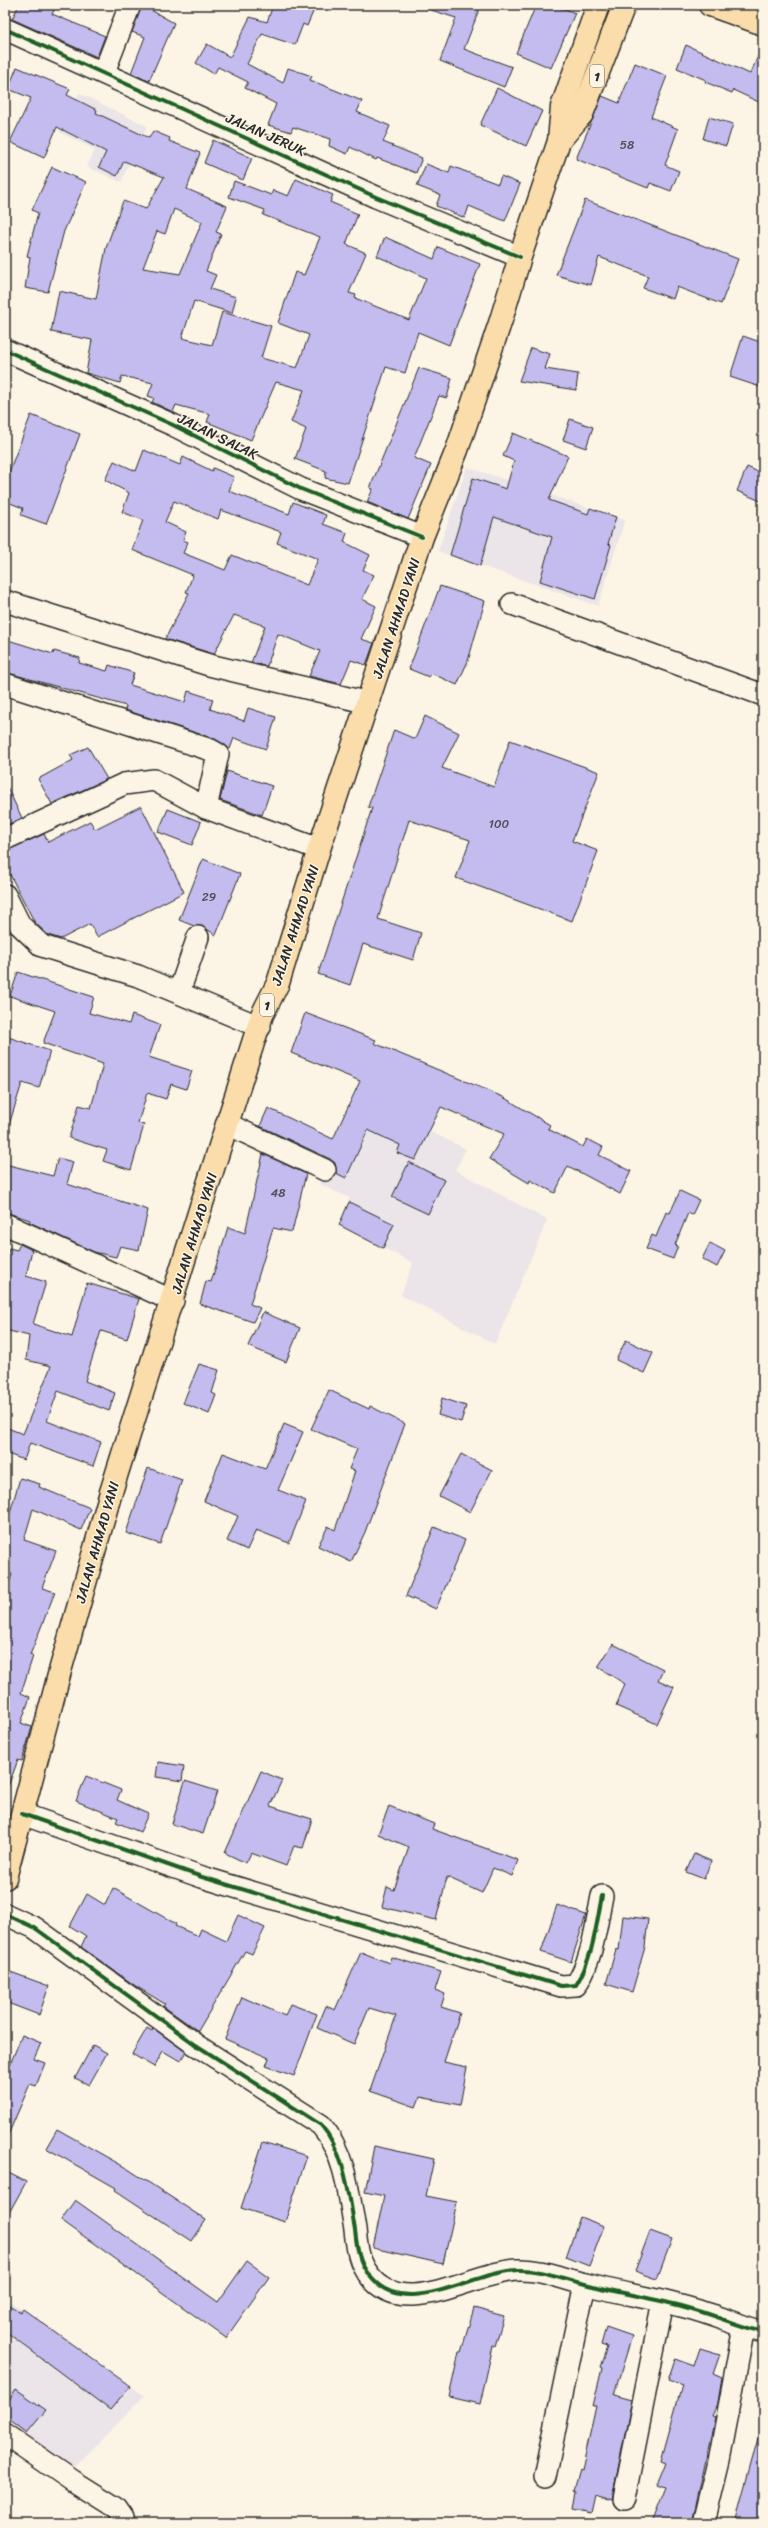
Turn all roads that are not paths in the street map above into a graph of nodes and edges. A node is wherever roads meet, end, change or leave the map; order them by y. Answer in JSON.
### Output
{"nodes":[{"id":1,"x":130,"y":5,"type":"edge"},
{"id":2,"x":598,"y":5,"type":"edge"},
{"id":3,"x":624,"y":5,"type":"edge"},
{"id":4,"x":710,"y":5,"type":"edge"},
{"id":5,"x":759,"y":5,"type":"edge"},
{"id":6,"x":763,"y":7,"type":"edge"},
{"id":7,"x":763,"y":24,"type":"edge"},
{"id":8,"x":5,"y":29,"type":"edge"},
{"id":9,"x":104,"y":72,"type":"junction"},
{"id":10,"x":559,"y":140,"type":"junction"},
{"id":11,"x":520,"y":257,"type":"junction"},
{"id":12,"x":5,"y":350,"type":"edge"},
{"id":13,"x":422,"y":537,"type":"junction"},
{"id":14,"x":5,"y":601,"type":"edge"},
{"id":15,"x":512,"y":604,"type":"dead end"},
{"id":16,"x":5,"y":684,"type":"edge"},
{"id":17,"x":763,"y":695,"type":"edge"},
{"id":18,"x":368,"y":703,"type":"junction"},
{"id":19,"x":206,"y":808,"type":"junction"},
{"id":20,"x":5,"y":839,"type":"edge"},
{"id":21,"x":319,"y":849,"type":"junction"},
{"id":22,"x":5,"y":895,"type":"edge"},
{"id":23,"x":198,"y":937,"type":"dead end"},
{"id":24,"x":179,"y":992,"type":"junction"},
{"id":25,"x":260,"y":1026,"type":"junction"},
{"id":26,"x":227,"y":1124,"type":"junction"},
{"id":27,"x":325,"y":1170,"type":"dead end"},
{"id":28,"x":5,"y":1224,"type":"edge"},
{"id":29,"x":173,"y":1301,"type":"junction"},
{"id":30,"x":22,"y":1814,"type":"junction"},
{"id":31,"x":5,"y":1878,"type":"edge"},
{"id":32,"x":602,"y":1896,"type":"dead end"},
{"id":33,"x":5,"y":1914,"type":"edge"},
{"id":34,"x":585,"y":2284,"type":"junction"},
{"id":35,"x":663,"y":2302,"type":"junction"},
{"id":36,"x":754,"y":2330,"type":"edge"},
{"id":37,"x":5,"y":2434,"type":"edge"},
{"id":38,"x":545,"y":2477,"type":"dead end"},
{"id":39,"x":624,"y":2499,"type":"dead end"},
{"id":40,"x":124,"y":2523,"type":"edge"},
{"id":41,"x":704,"y":2523,"type":"edge"}],
"edges":[{"from":1,"to":9,"type":"street"},
{"from":2,"to":10,"type":"highway","name":"JALAN AHMAD YANI","number":"1"},
{"from":3,"to":10,"type":"highway","name":"JALAN AHMAD YANI","number":"1"},
{"from":4,"to":7,"type":"highway"},
{"from":5,"to":6,"type":"highway"},
{"from":8,"to":9,"type":"street","name":"JALAN JERUK"},
{"from":9,"to":11,"type":"street","name":"JALAN JERUK"},
{"from":10,"to":11,"type":"highway","name":"JALAN AHMAD YANI","number":"1"},
{"from":11,"to":13,"type":"highway","name":"JALAN AHMAD YANI","number":"1"},
{"from":12,"to":13,"type":"street","name":"JALAN SALAK"},
{"from":13,"to":18,"type":"highway","name":"JALAN AHMAD YANI","number":"1"},
{"from":14,"to":18,"type":"street"},
{"from":15,"to":17,"type":"street"},
{"from":16,"to":19,"type":"street"},
{"from":18,"to":21,"type":"highway","name":"JALAN AHMAD YANI","number":"1"},
{"from":19,"to":20,"type":"street"},
{"from":19,"to":21,"type":"street"},
{"from":21,"to":25,"type":"highway","name":"JALAN AHMAD YANI","number":"1"},
{"from":22,"to":24,"type":"street"},
{"from":23,"to":24,"type":"street"},
{"from":24,"to":25,"type":"street"},
{"from":25,"to":26,"type":"highway","name":"JALAN AHMAD YANI","number":"1"},
{"from":26,"to":27,"type":"street"},
{"from":26,"to":29,"type":"highway","name":"JALAN AHMAD YANI","number":"1"},
{"from":28,"to":29,"type":"street"},
{"from":29,"to":30,"type":"highway","name":"JALAN AHMAD YANI","number":"1"},
{"from":30,"to":31,"type":"highway","name":"JALAN AHMAD YANI","number":"1"},
{"from":30,"to":32,"type":"street"},
{"from":33,"to":34,"type":"street"},
{"from":34,"to":35,"type":"street"},
{"from":34,"to":38,"type":"street"},
{"from":35,"to":36,"type":"street"},
{"from":35,"to":39,"type":"street"},
{"from":36,"to":41,"type":"street"},
{"from":37,"to":40,"type":"street"}]}
